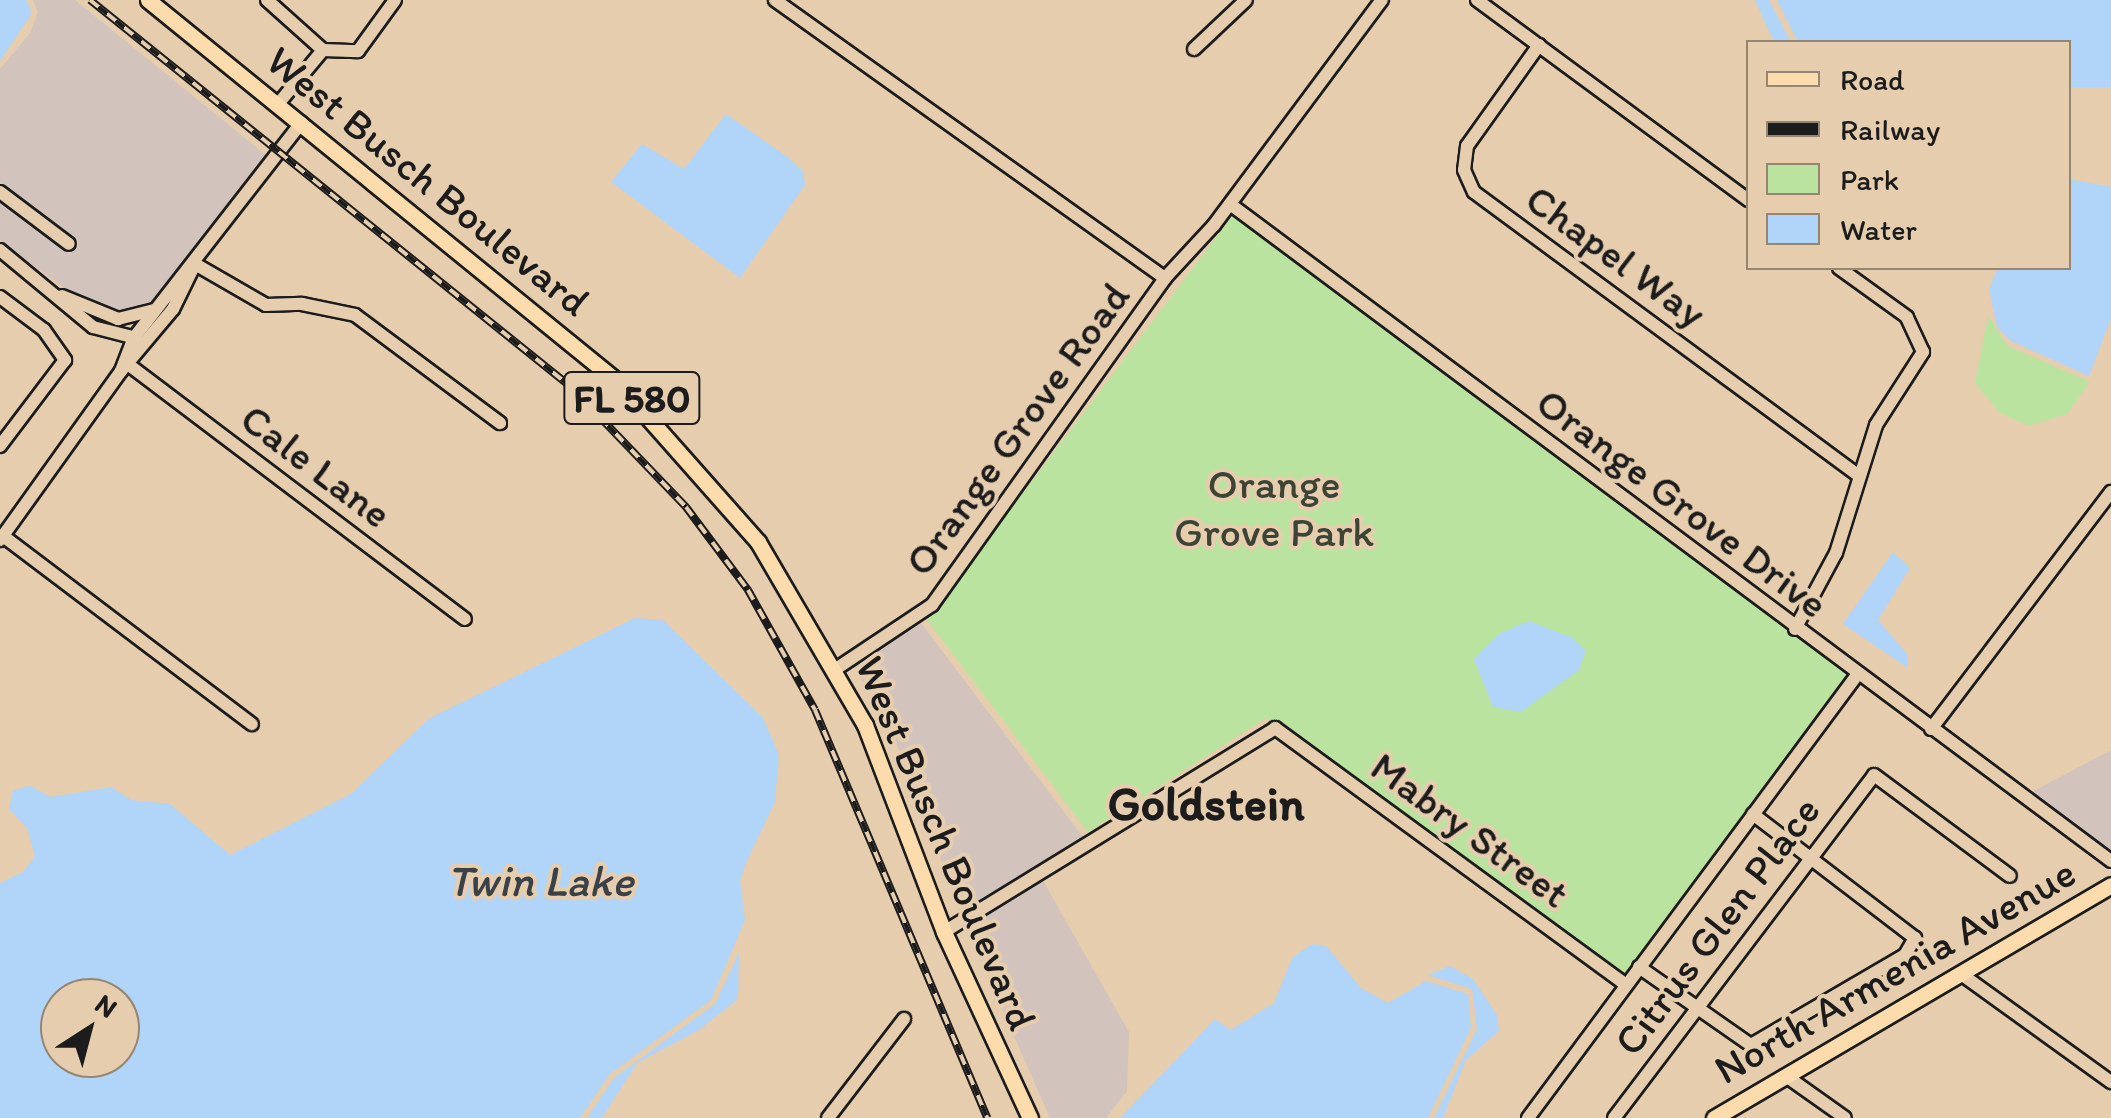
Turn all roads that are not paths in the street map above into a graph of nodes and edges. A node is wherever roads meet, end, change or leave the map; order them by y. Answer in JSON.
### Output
{"nodes":[{"id":1,"x":148,"y":0,"type":"edge"},
{"id":2,"x":268,"y":0,"type":"edge"},
{"id":3,"x":395,"y":0,"type":"edge"},
{"id":4,"x":775,"y":0,"type":"edge"},
{"id":5,"x":1246,"y":0,"type":"edge"},
{"id":6,"x":1382,"y":0,"type":"edge"},
{"id":7,"x":1477,"y":0,"type":"edge"},
{"id":8,"x":1539,"y":46,"type":"junction"},
{"id":9,"x":1194,"y":49,"type":"dead end"},
{"id":10,"x":323,"y":50,"type":"junction"},
{"id":11,"x":278,"y":104,"type":"junction"},
{"id":12,"x":301,"y":123,"type":"junction"},
{"id":13,"x":0,"y":192,"type":"edge"},
{"id":14,"x":1746,"y":199,"type":"edge"},
{"id":15,"x":1230,"y":204,"type":"junction"},
{"id":16,"x":69,"y":244,"type":"dead end"},
{"id":17,"x":0,"y":250,"type":"edge"},
{"id":18,"x":195,"y":264,"type":"junction"},
{"id":19,"x":1842,"y":270,"type":"edge"},
{"id":20,"x":1164,"y":278,"type":"junction"},
{"id":21,"x":62,"y":296,"type":"junction"},
{"id":22,"x":0,"y":297,"type":"edge"},
{"id":23,"x":154,"y":309,"type":"junction"},
{"id":24,"x":154,"y":334,"type":"junction"},
{"id":25,"x":133,"y":339,"type":"junction"},
{"id":26,"x":125,"y":368,"type":"junction"},
{"id":27,"x":500,"y":423,"type":"dead end"},
{"id":28,"x":0,"y":446,"type":"edge"},
{"id":29,"x":1857,"y":474,"type":"junction"},
{"id":30,"x":2111,"y":492,"type":"edge"},
{"id":31,"x":2,"y":538,"type":"edge"},
{"id":32,"x":465,"y":619,"type":"dead end"},
{"id":33,"x":1795,"y":629,"type":"junction"},
{"id":34,"x":836,"y":668,"type":"junction"},
{"id":35,"x":1857,"y":674,"type":"junction"},
{"id":36,"x":252,"y":724,"type":"dead end"},
{"id":37,"x":1931,"y":729,"type":"junction"},
{"id":38,"x":1754,"y":814,"type":"junction"},
{"id":39,"x":1808,"y":854,"type":"junction"},
{"id":40,"x":2111,"y":861,"type":"edge"},
{"id":41,"x":2010,"y":876,"type":"dead end"},
{"id":42,"x":2111,"y":884,"type":"edge"},
{"id":43,"x":944,"y":932,"type":"junction"},
{"id":44,"x":1640,"y":967,"type":"junction"},
{"id":45,"x":1961,"y":974,"type":"junction"},
{"id":46,"x":1626,"y":985,"type":"junction"},
{"id":47,"x":1694,"y":1006,"type":"junction"},
{"id":48,"x":904,"y":1019,"type":"dead end"},
{"id":49,"x":1786,"y":1076,"type":"junction"},
{"id":50,"x":2111,"y":1082,"type":"edge"},
{"id":51,"x":1025,"y":1114,"type":"edge"},
{"id":52,"x":828,"y":1118,"type":"edge"},
{"id":53,"x":1528,"y":1118,"type":"edge"},
{"id":54,"x":1614,"y":1118,"type":"edge"},
{"id":55,"x":1714,"y":1118,"type":"edge"},
{"id":56,"x":1845,"y":1118,"type":"edge"}],
"edges":[{"from":1,"to":11,"type":"main road","name":"West Busch Boulevard","number":"FL 580"},
{"from":2,"to":10,"type":"street"},
{"from":3,"to":10,"type":"street"},
{"from":4,"to":20,"type":"street"},
{"from":5,"to":9,"type":"street"},
{"from":6,"to":15,"type":"street"},
{"from":7,"to":8,"type":"street"},
{"from":8,"to":14,"type":"street"},
{"from":8,"to":29,"type":"street","name":"Chapel Way"},
{"from":10,"to":11,"type":"street"},
{"from":11,"to":12,"type":"main road","name":"West Busch Boulevard","number":"FL 580"},
{"from":12,"to":18,"type":"street"},
{"from":12,"to":34,"type":"main road","name":"West Busch Boulevard","number":"FL 580"},
{"from":13,"to":16,"type":"street"},
{"from":15,"to":20,"type":"street","name":"Orange Grove Road"},
{"from":15,"to":33,"type":"street","name":"Orange Grove Drive"},
{"from":17,"to":21,"type":"street"},
{"from":18,"to":23,"type":"street"},
{"from":18,"to":24,"type":"street"},
{"from":18,"to":27,"type":"street"},
{"from":19,"to":29,"type":"street"},
{"from":20,"to":34,"type":"street","name":"Orange Grove Road"},
{"from":21,"to":23,"type":"street"},
{"from":21,"to":25,"type":"street"},
{"from":22,"to":28,"type":"street"},
{"from":23,"to":25,"type":"street"},
{"from":24,"to":25,"type":"street"},
{"from":24,"to":26,"type":"street"},
{"from":25,"to":26,"type":"street"},
{"from":26,"to":31,"type":"street"},
{"from":26,"to":32,"type":"street","name":"Cale Lane"},
{"from":29,"to":33,"type":"street"},
{"from":30,"to":37,"type":"street"},
{"from":31,"to":36,"type":"street"},
{"from":33,"to":35,"type":"street","name":"Orange Grove Drive"},
{"from":34,"to":43,"type":"main road","name":"West Busch Boulevard","number":"FL 580"},
{"from":35,"to":37,"type":"street","name":"Orange Grove Drive"},
{"from":35,"to":38,"type":"street"},
{"from":37,"to":40,"type":"street","name":"Orange Grove Drive"},
{"from":38,"to":39,"type":"street"},
{"from":38,"to":44,"type":"street"},
{"from":39,"to":41,"type":"street","name":"Citrus Glen Place"},
{"from":39,"to":47,"type":"street","name":"Citrus Glen Place"},
{"from":39,"to":47,"type":"street"},
{"from":42,"to":45,"type":"main road","name":"North Armenia Avenue"},
{"from":43,"to":46,"type":"street","name":"Mabry Street"},
{"from":43,"to":51,"type":"main road","name":"West Busch Boulevard","number":"FL 580"},
{"from":44,"to":46,"type":"street"},
{"from":44,"to":47,"type":"street"},
{"from":45,"to":49,"type":"main road","name":"North Armenia Avenue"},
{"from":45,"to":50,"type":"street"},
{"from":46,"to":53,"type":"street"},
{"from":47,"to":54,"type":"street","name":"Citrus Glen Place"},
{"from":48,"to":52,"type":"street"},
{"from":49,"to":55,"type":"main road","name":"North Armenia Avenue"},
{"from":49,"to":56,"type":"street"}]}
